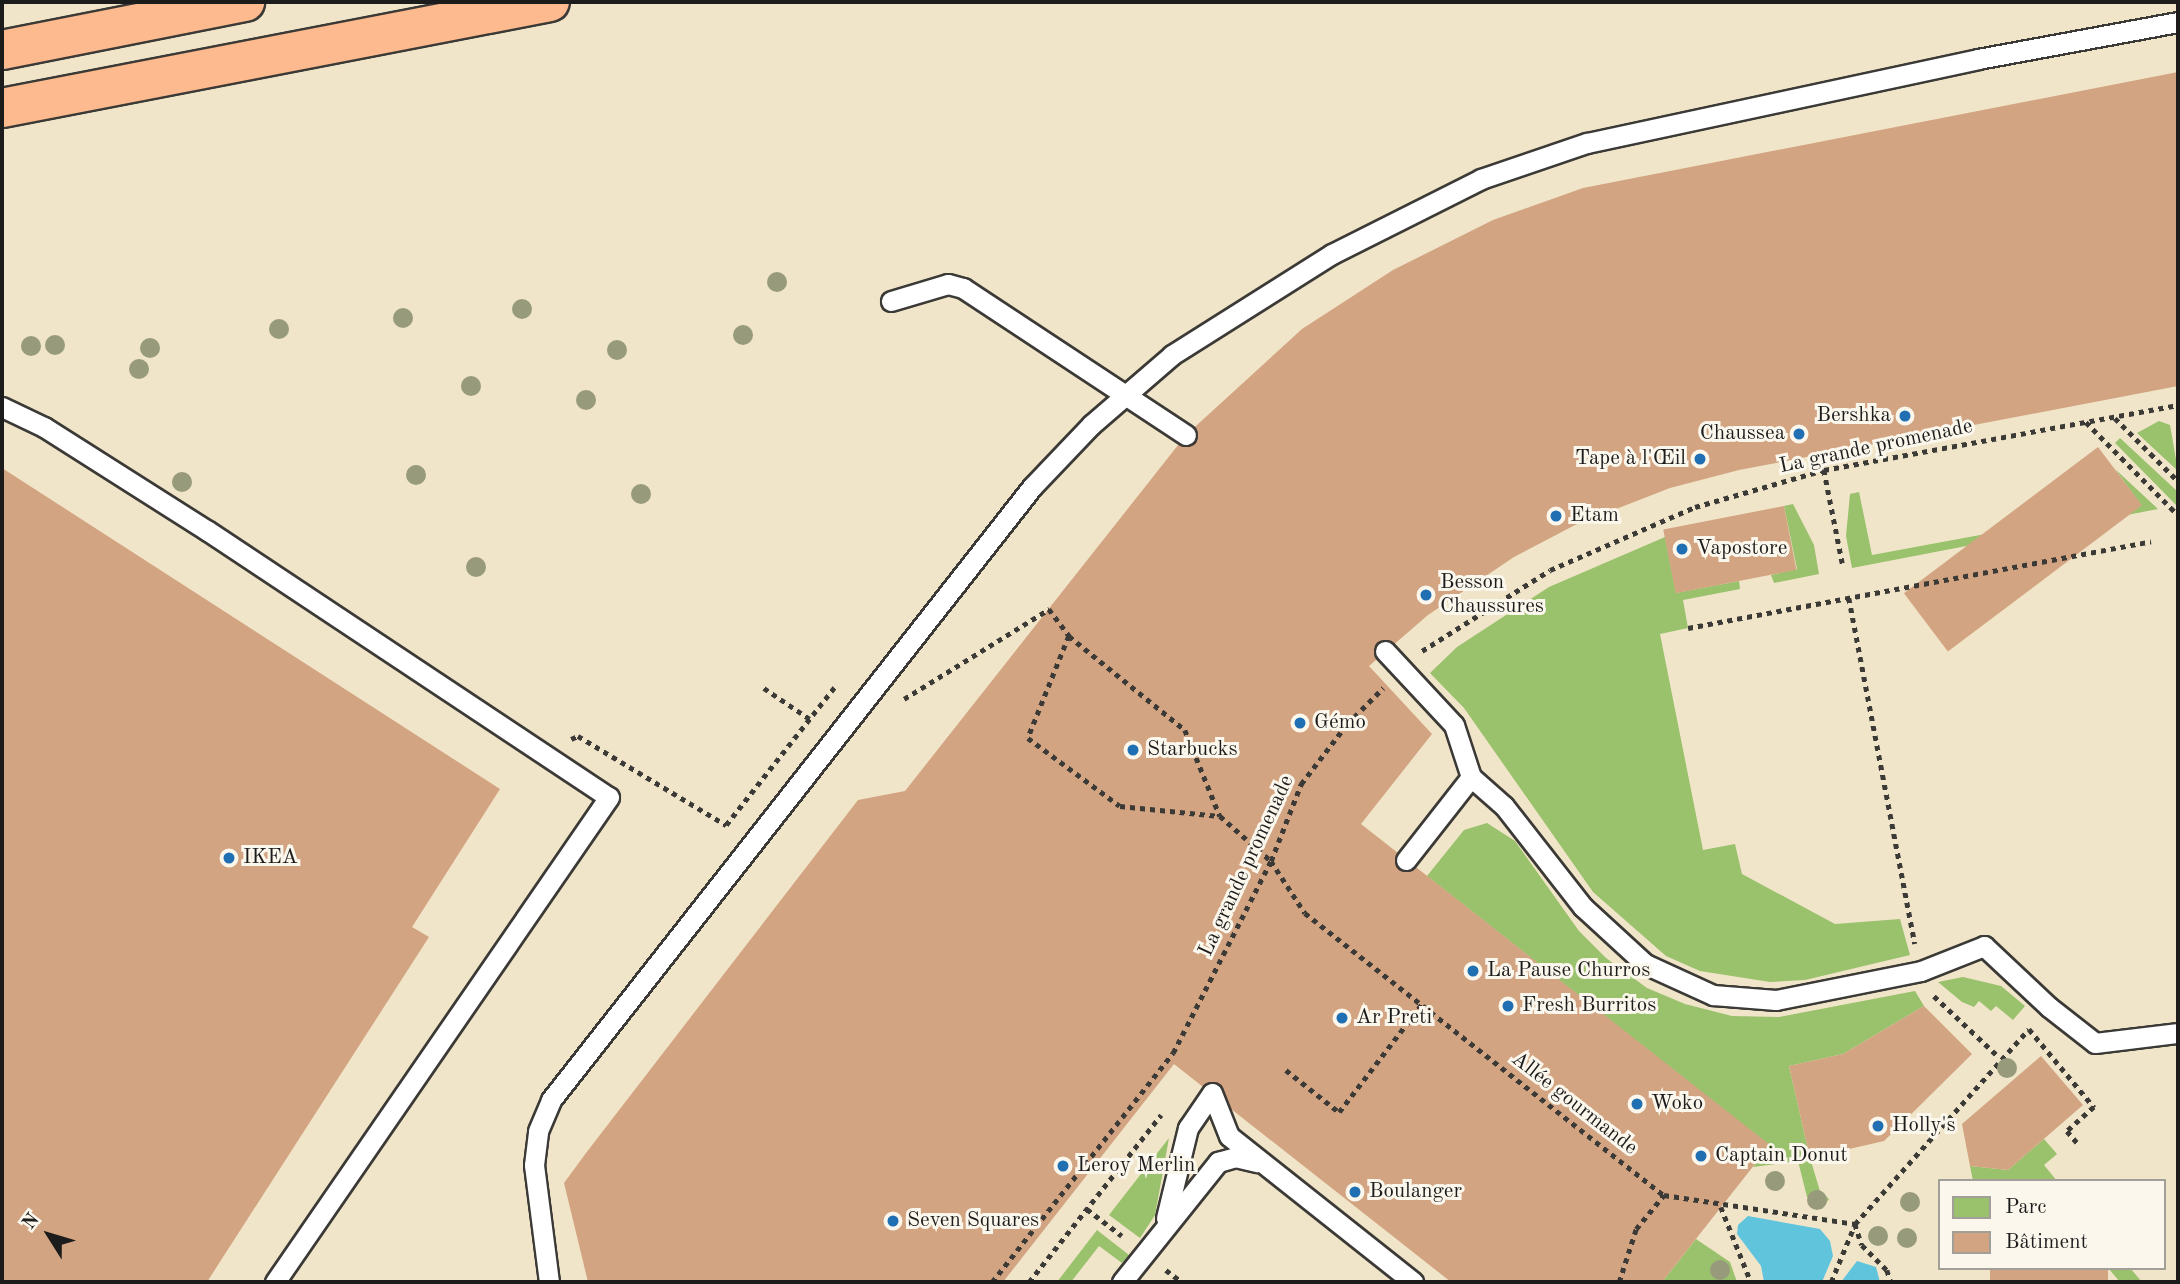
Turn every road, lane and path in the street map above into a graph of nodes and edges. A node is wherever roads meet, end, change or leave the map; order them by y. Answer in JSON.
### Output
{"nodes":[{"id":1,"x":245,"y":2,"type":"edge"},
{"id":2,"x":550,"y":2,"type":"edge"},
{"id":3,"x":2178,"y":22,"type":"edge"},
{"id":4,"x":2,"y":50,"type":"edge"},
{"id":5,"x":2,"y":108,"type":"edge"},
{"id":6,"x":891,"y":301,"type":"dead end"},
{"id":7,"x":1127,"y":394,"type":"junction"},
{"id":8,"x":2178,"y":405,"type":"edge"},
{"id":9,"x":2,"y":407,"type":"edge"},
{"id":10,"x":2114,"y":417,"type":"junction"},
{"id":11,"x":2086,"y":422,"type":"junction"},
{"id":12,"x":1186,"y":435,"type":"dead end"},
{"id":13,"x":1824,"y":470,"type":"junction"},
{"id":14,"x":2178,"y":481,"type":"edge"},
{"id":15,"x":2178,"y":515,"type":"edge"},
{"id":16,"x":2151,"y":541,"type":"dead end"},
{"id":17,"x":1843,"y":566,"type":"dead end"},
{"id":18,"x":1849,"y":598,"type":"junction"},
{"id":19,"x":1688,"y":628,"type":"dead end"},
{"id":20,"x":1069,"y":636,"type":"junction"},
{"id":21,"x":1385,"y":651,"type":"dead end"},
{"id":22,"x":1416,"y":656,"type":"dead end"},
{"id":23,"x":836,"y":684,"type":"dead end"},
{"id":24,"x":1386,"y":685,"type":"dead end"},
{"id":25,"x":764,"y":688,"type":"dead end"},
{"id":26,"x":902,"y":700,"type":"dead end"},
{"id":27,"x":810,"y":719,"type":"junction"},
{"id":28,"x":544,"y":753,"type":"junction"},
{"id":29,"x":1471,"y":777,"type":"junction"},
{"id":30,"x":1220,"y":816,"type":"junction"},
{"id":31,"x":1406,"y":860,"type":"dead end"},
{"id":32,"x":1271,"y":861,"type":"junction"},
{"id":33,"x":1917,"y":952,"type":"dead end"},
{"id":34,"x":1926,"y":988,"type":"dead end"},
{"id":35,"x":1422,"y":1004,"type":"junction"},
{"id":36,"x":2178,"y":1033,"type":"edge"},
{"id":37,"x":1999,"y":1057,"type":"junction"},
{"id":38,"x":1286,"y":1070,"type":"dead end"},
{"id":39,"x":1167,"y":1107,"type":"dead end"},
{"id":40,"x":2079,"y":1145,"type":"dead end"},
{"id":41,"x":1259,"y":1163,"type":"junction"},
{"id":42,"x":1664,"y":1195,"type":"junction"},
{"id":43,"x":1721,"y":1207,"type":"junction"},
{"id":44,"x":1087,"y":1209,"type":"junction"},
{"id":45,"x":1165,"y":1223,"type":"junction"},
{"id":46,"x":1855,"y":1224,"type":"junction"},
{"id":47,"x":1134,"y":1245,"type":"dead end"},
{"id":48,"x":275,"y":1282,"type":"edge"},
{"id":49,"x":549,"y":1282,"type":"edge"},
{"id":50,"x":992,"y":1282,"type":"edge"},
{"id":51,"x":1029,"y":1282,"type":"edge"},
{"id":52,"x":1122,"y":1282,"type":"edge"},
{"id":53,"x":1413,"y":1282,"type":"edge"},
{"id":54,"x":1619,"y":1282,"type":"edge"},
{"id":55,"x":1751,"y":1282,"type":"edge"},
{"id":56,"x":1831,"y":1282,"type":"edge"},
{"id":57,"x":1891,"y":1282,"type":"edge"}],
"edges":[{"from":1,"to":4,"type":"highway"},
{"from":2,"to":5,"type":"highway"},
{"from":3,"to":7,"type":"lane"},
{"from":6,"to":7,"type":"lane"},
{"from":7,"to":12,"type":"lane"},
{"from":7,"to":49,"type":"lane"},
{"from":8,"to":10,"type":"path","name":"La grande promenade"},
{"from":9,"to":28,"type":"lane"},
{"from":10,"to":11,"type":"path","name":"La grande promenade"},
{"from":10,"to":14,"type":"path"},
{"from":11,"to":13,"type":"path","name":"La grande promenade"},
{"from":11,"to":15,"type":"path"},
{"from":13,"to":17,"type":"path"},
{"from":13,"to":22,"type":"path","name":"La grande promenade"},
{"from":16,"to":18,"type":"path"},
{"from":18,"to":19,"type":"path"},
{"from":18,"to":33,"type":"path"},
{"from":20,"to":26,"type":"path"},
{"from":20,"to":30,"type":"path"},
{"from":20,"to":30,"type":"path"},
{"from":21,"to":29,"type":"lane"},
{"from":23,"to":27,"type":"path"},
{"from":24,"to":32,"type":"path","name":"La grande promenade"},
{"from":25,"to":27,"type":"path"},
{"from":27,"to":28,"type":"path"},
{"from":28,"to":48,"type":"lane"},
{"from":29,"to":31,"type":"lane"},
{"from":29,"to":36,"type":"lane"},
{"from":30,"to":32,"type":"path","name":"Allée gourmande"},
{"from":32,"to":35,"type":"path","name":"Allée gourmande"},
{"from":32,"to":50,"type":"path","name":"La grande promenade"},
{"from":34,"to":37,"type":"path"},
{"from":35,"to":38,"type":"path"},
{"from":35,"to":42,"type":"path","name":"Allée gourmande"},
{"from":37,"to":40,"type":"path"},
{"from":37,"to":46,"type":"path"},
{"from":39,"to":44,"type":"path"},
{"from":41,"to":45,"type":"lane"},
{"from":41,"to":45,"type":"lane"},
{"from":41,"to":53,"type":"lane"},
{"from":42,"to":43,"type":"path","name":"Allée gourmande"},
{"from":42,"to":54,"type":"path"},
{"from":43,"to":46,"type":"path","name":"Allée gourmande"},
{"from":43,"to":55,"type":"path"},
{"from":44,"to":47,"type":"path"},
{"from":44,"to":51,"type":"path"},
{"from":45,"to":52,"type":"lane"},
{"from":46,"to":56,"type":"path"},
{"from":46,"to":57,"type":"path"}]}
